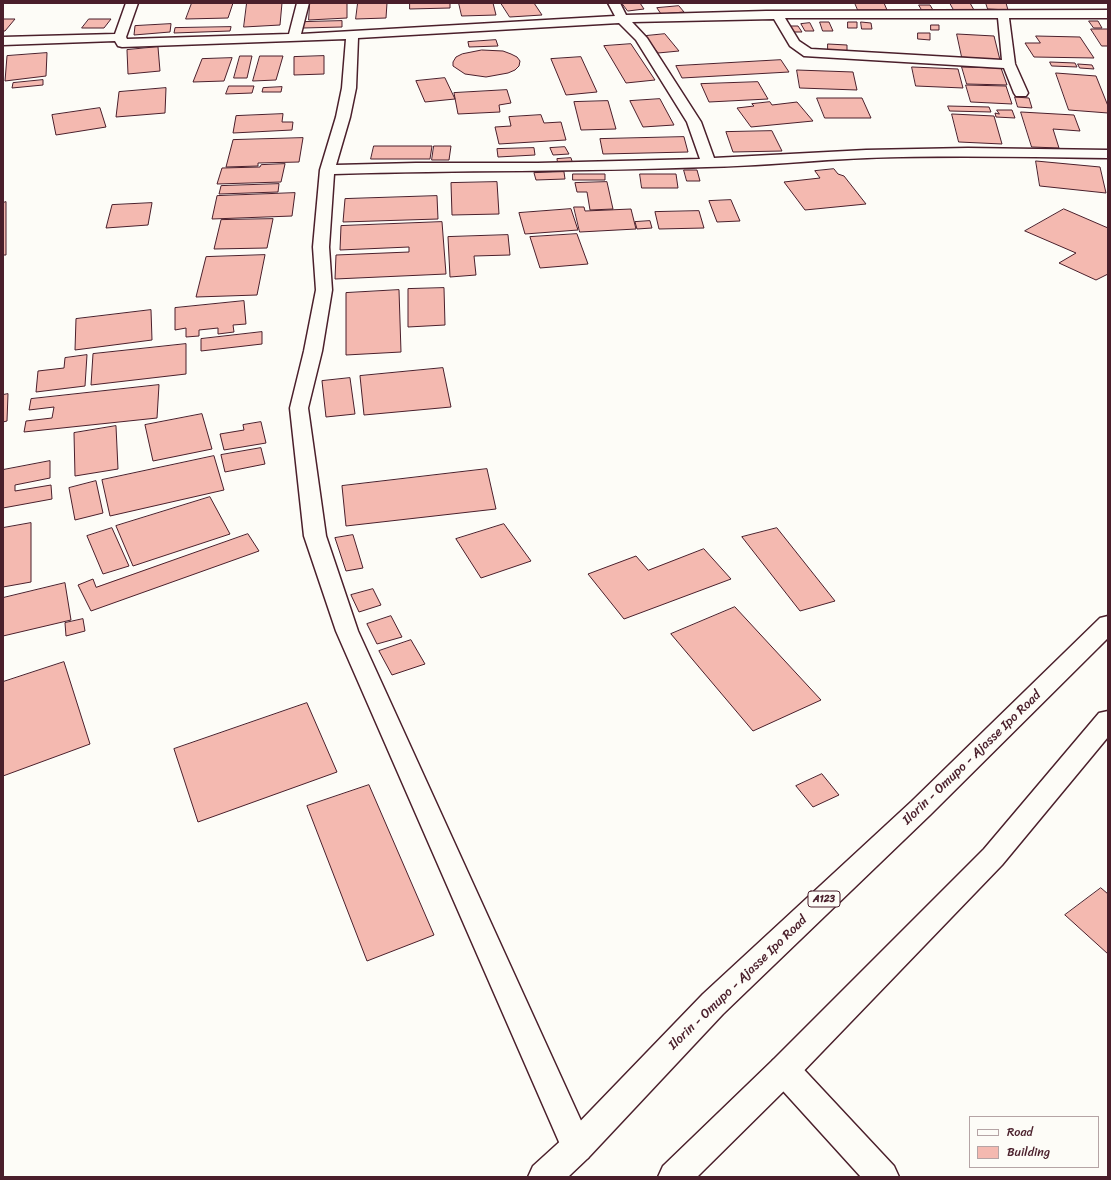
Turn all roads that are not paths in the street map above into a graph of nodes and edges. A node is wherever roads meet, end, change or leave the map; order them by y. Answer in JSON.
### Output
{"nodes":[{"id":1,"x":132,"y":3,"type":"edge"},
{"id":2,"x":303,"y":3,"type":"edge"},
{"id":3,"x":614,"y":3,"type":"edge"},
{"id":4,"x":757,"y":3,"type":"edge"},
{"id":5,"x":936,"y":3,"type":"edge"},
{"id":6,"x":944,"y":14,"type":"junction"},
{"id":7,"x":1003,"y":14,"type":"junction"},
{"id":8,"x":1108,"y":14,"type":"edge"},
{"id":9,"x":772,"y":16,"type":"junction"},
{"id":10,"x":622,"y":19,"type":"junction"},
{"id":11,"x":352,"y":35,"type":"junction"},
{"id":12,"x":120,"y":37,"type":"junction"},
{"id":13,"x":294,"y":38,"type":"junction"},
{"id":14,"x":3,"y":41,"type":"edge"},
{"id":15,"x":1009,"y":64,"type":"junction"},
{"id":16,"x":1021,"y":93,"type":"dead end"},
{"id":17,"x":1108,"y":154,"type":"edge"},
{"id":18,"x":709,"y":163,"type":"junction"},
{"id":19,"x":327,"y":170,"type":"junction"},
{"id":20,"x":1108,"y":624,"type":"edge"},
{"id":21,"x":1108,"y":720,"type":"edge"},
{"id":22,"x":784,"y":1070,"type":"junction"},
{"id":23,"x":576,"y":1147,"type":"junction"},
{"id":24,"x":544,"y":1177,"type":"edge"},
{"id":25,"x":674,"y":1177,"type":"edge"},
{"id":26,"x":883,"y":1177,"type":"edge"}],
"edges":[{"from":1,"to":12,"type":"main road"},
{"from":2,"to":13,"type":"main road"},
{"from":3,"to":10,"type":"main road"},
{"from":4,"to":9,"type":"main road"},
{"from":5,"to":6,"type":"main road"},
{"from":6,"to":7,"type":"main road"},
{"from":6,"to":9,"type":"main road"},
{"from":7,"to":8,"type":"main road"},
{"from":7,"to":15,"type":"main road"},
{"from":9,"to":10,"type":"main road"},
{"from":9,"to":15,"type":"main road"},
{"from":10,"to":11,"type":"main road"},
{"from":10,"to":18,"type":"main road"},
{"from":11,"to":13,"type":"main road"},
{"from":11,"to":19,"type":"main road"},
{"from":12,"to":13,"type":"main road"},
{"from":12,"to":14,"type":"main road"},
{"from":15,"to":16,"type":"main road"},
{"from":17,"to":18,"type":"main road"},
{"from":18,"to":19,"type":"main road"},
{"from":19,"to":23,"type":"main road"},
{"from":20,"to":23,"type":"main road","name":"Ilorin - Omupo - Ajasse Ipo Road","number":"A123"},
{"from":21,"to":22,"type":"main road"},
{"from":22,"to":25,"type":"main road"},
{"from":22,"to":26,"type":"main road"},
{"from":23,"to":24,"type":"main road","name":"Ilorin - Omupo - Ajasse Ipo Road","number":"A123"}]}
